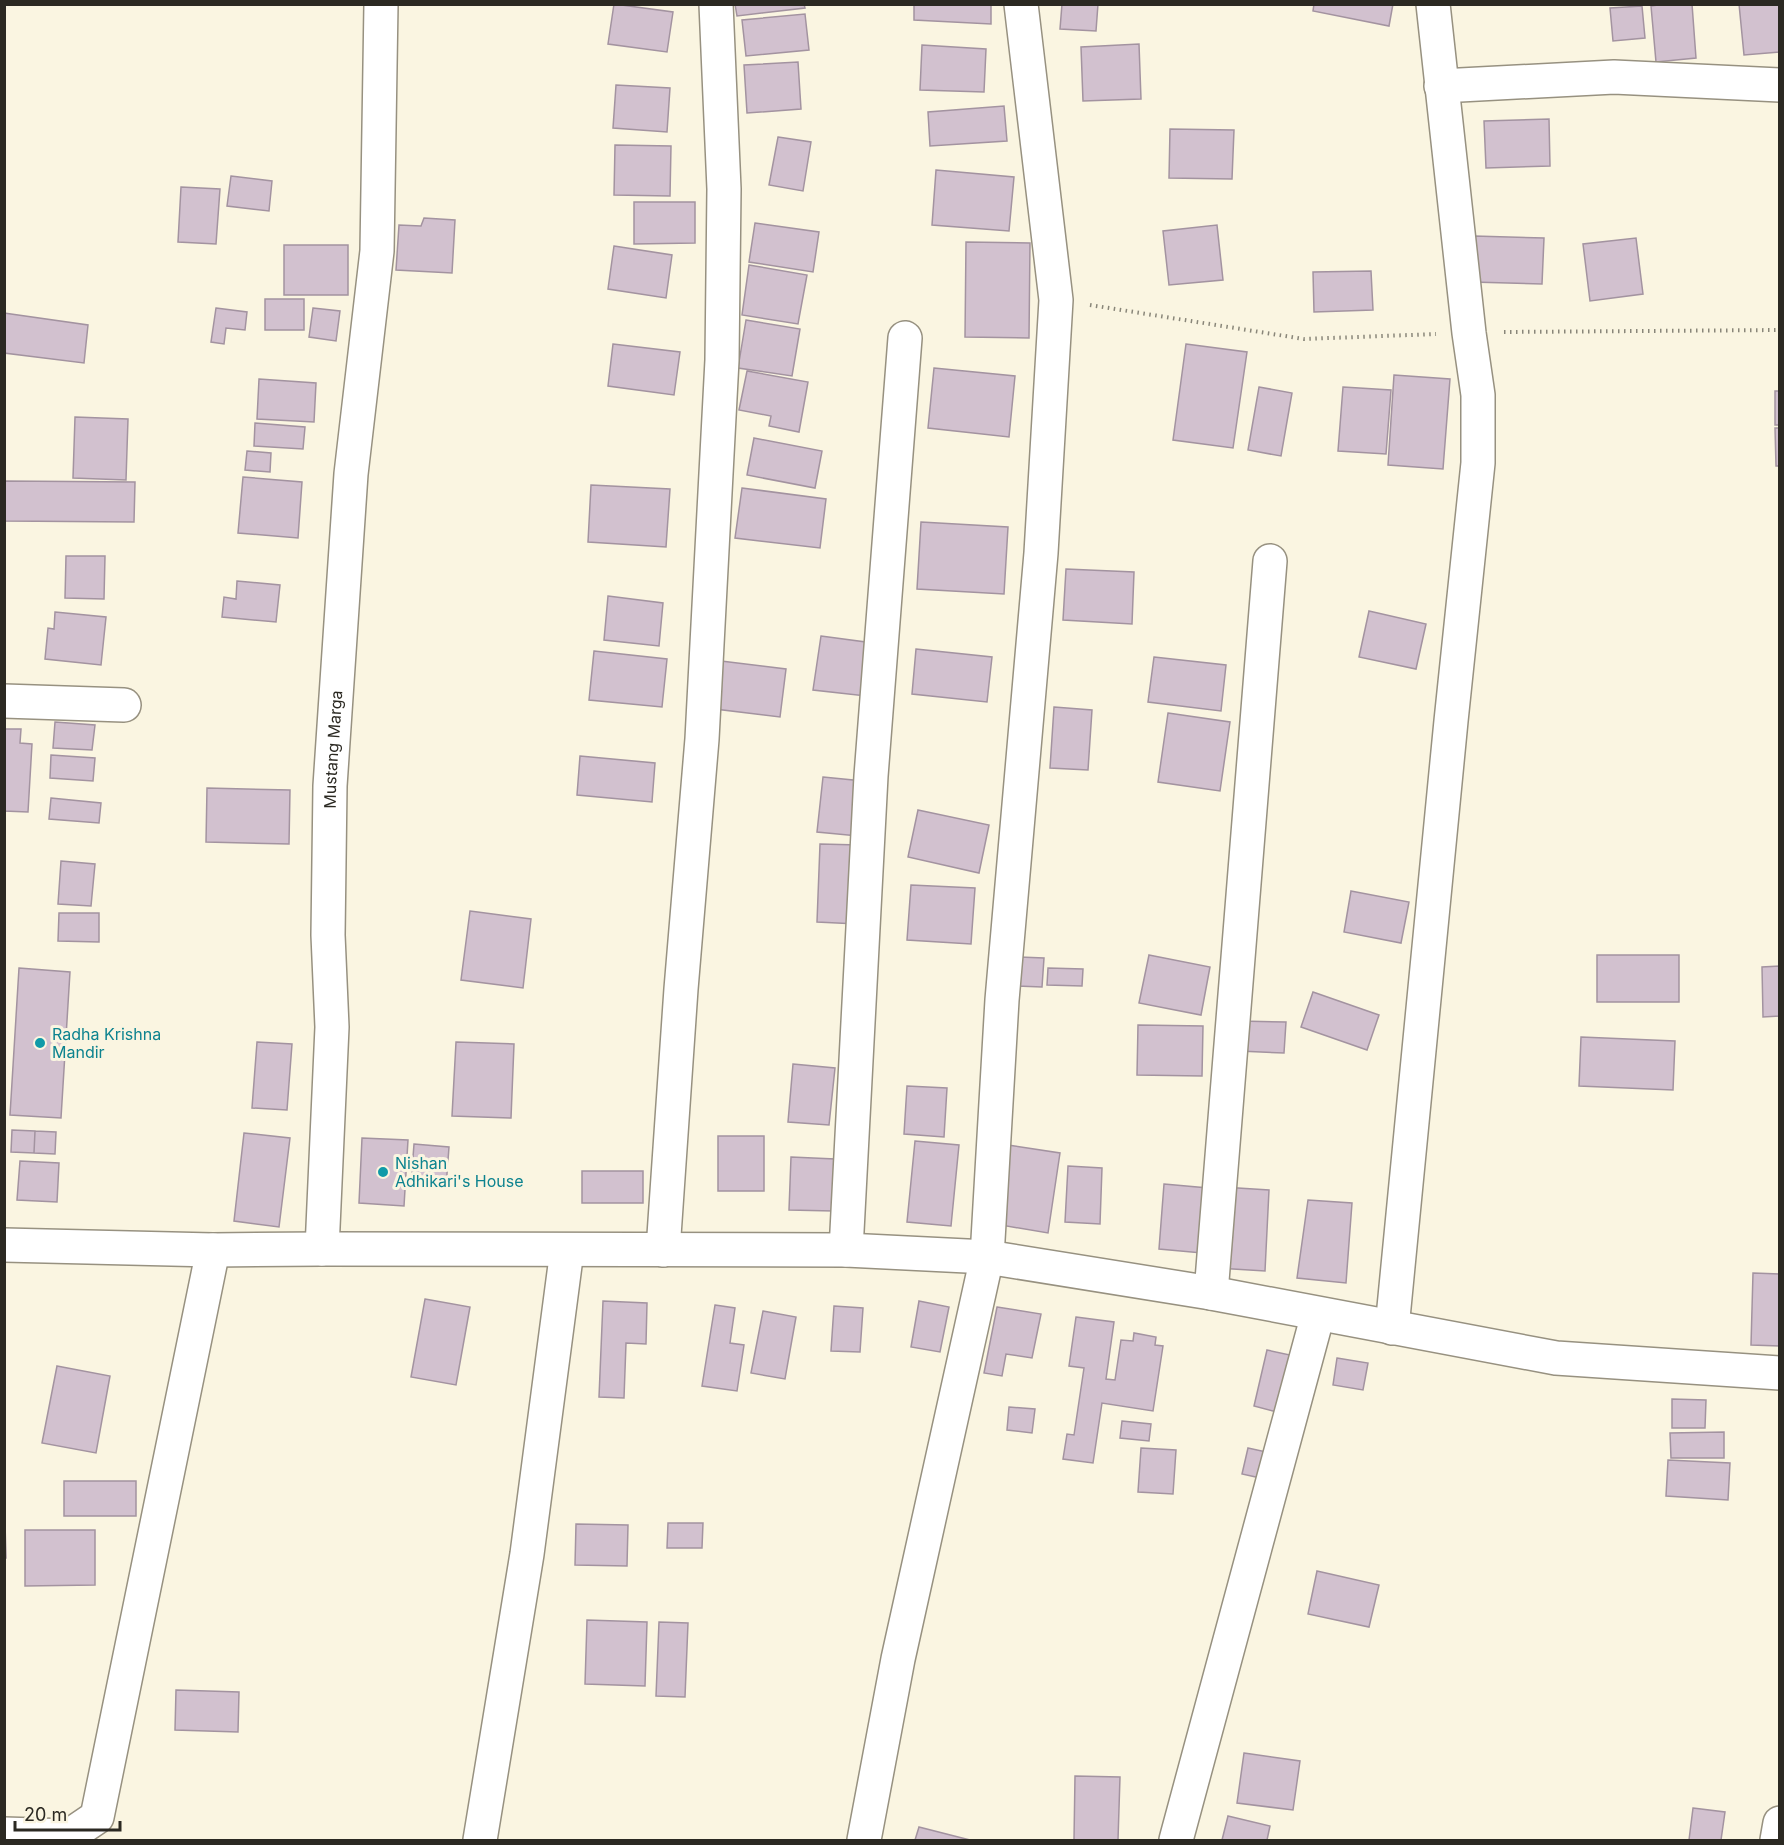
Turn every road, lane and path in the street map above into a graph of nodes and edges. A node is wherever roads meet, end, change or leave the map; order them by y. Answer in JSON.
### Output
{"nodes":[{"id":1,"x":381,"y":4,"type":"edge"},
{"id":2,"x":716,"y":4,"type":"edge"},
{"id":3,"x":1021,"y":4,"type":"edge"},
{"id":4,"x":1433,"y":4,"type":"edge"},
{"id":5,"x":1779,"y":85,"type":"edge"},
{"id":6,"x":1441,"y":86,"type":"junction"},
{"id":7,"x":1056,"y":300,"type":"junction"},
{"id":8,"x":1779,"y":330,"type":"edge"},
{"id":9,"x":1469,"y":333,"type":"junction"},
{"id":10,"x":905,"y":338,"type":"dead end"},
{"id":11,"x":1270,"y":561,"type":"dead end"},
{"id":12,"x":4,"y":701,"type":"edge"},
{"id":13,"x":124,"y":705,"type":"dead end"},
{"id":14,"x":4,"y":1245,"type":"edge"},
{"id":15,"x":322,"y":1249,"type":"junction"},
{"id":16,"x":213,"y":1250,"type":"junction"},
{"id":17,"x":567,"y":1250,"type":"junction"},
{"id":18,"x":663,"y":1250,"type":"junction"},
{"id":19,"x":846,"y":1250,"type":"junction"},
{"id":20,"x":987,"y":1257,"type":"junction"},
{"id":21,"x":1211,"y":1293,"type":"junction"},
{"id":22,"x":1318,"y":1314,"type":"junction"},
{"id":23,"x":1392,"y":1328,"type":"junction"},
{"id":24,"x":1779,"y":1373,"type":"edge"},
{"id":25,"x":1779,"y":1823,"type":"edge"},
{"id":26,"x":4,"y":1834,"type":"edge"},
{"id":27,"x":480,"y":1840,"type":"edge"},
{"id":28,"x":864,"y":1840,"type":"edge"},
{"id":29,"x":1176,"y":1840,"type":"edge"},
{"id":30,"x":1778,"y":1840,"type":"edge"}],
"edges":[{"from":1,"to":15,"type":"street","name":"Mustang Marga"},
{"from":2,"to":18,"type":"street"},
{"from":3,"to":7,"type":"street"},
{"from":4,"to":6,"type":"street"},
{"from":5,"to":6,"type":"street"},
{"from":6,"to":9,"type":"street"},
{"from":7,"to":9,"type":"path"},
{"from":7,"to":20,"type":"street"},
{"from":8,"to":9,"type":"path"},
{"from":9,"to":23,"type":"street"},
{"from":10,"to":19,"type":"street"},
{"from":11,"to":21,"type":"street"},
{"from":12,"to":13,"type":"street"},
{"from":14,"to":16,"type":"street"},
{"from":15,"to":16,"type":"street"},
{"from":15,"to":17,"type":"street"},
{"from":16,"to":26,"type":"street"},
{"from":17,"to":18,"type":"street"},
{"from":17,"to":27,"type":"street"},
{"from":18,"to":19,"type":"street"},
{"from":19,"to":20,"type":"street"},
{"from":20,"to":21,"type":"street"},
{"from":20,"to":28,"type":"street"},
{"from":21,"to":22,"type":"street"},
{"from":22,"to":23,"type":"street"},
{"from":22,"to":29,"type":"street"},
{"from":23,"to":24,"type":"street"},
{"from":25,"to":30,"type":"street"}]}
